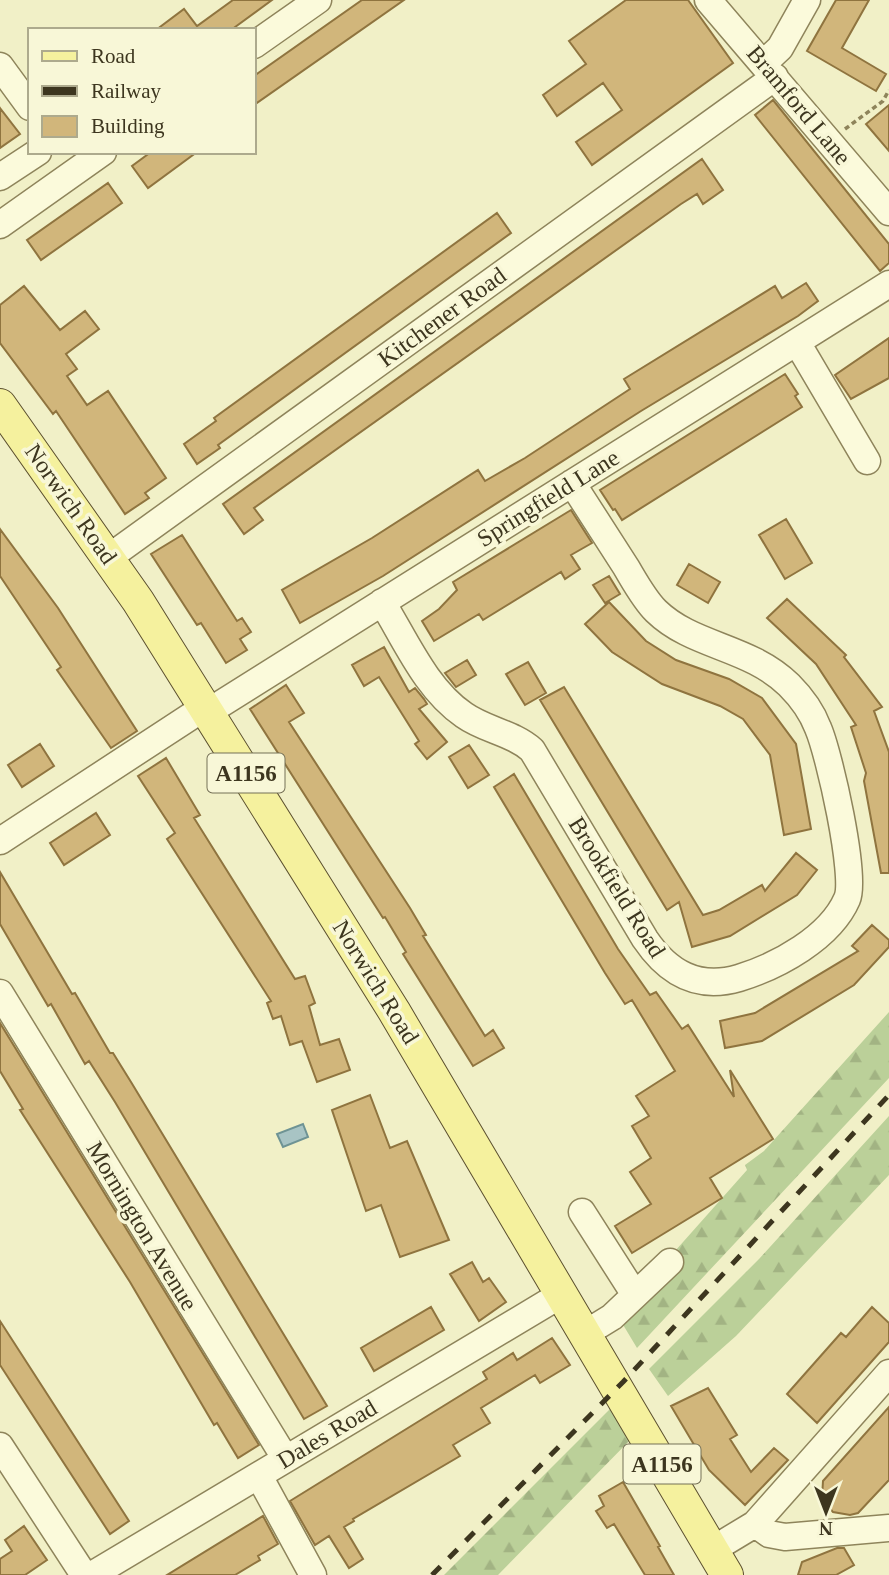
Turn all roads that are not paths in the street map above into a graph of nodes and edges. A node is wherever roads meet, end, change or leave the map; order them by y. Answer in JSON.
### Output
{"nodes":[{"id":1,"x":318,"y":0,"type":"edge"},
{"id":2,"x":708,"y":0,"type":"edge"},
{"id":3,"x":807,"y":0,"type":"edge"},
{"id":4,"x":256,"y":44,"type":"edge"},
{"id":5,"x":0,"y":66,"type":"edge"},
{"id":6,"x":770,"y":70,"type":"junction"},
{"id":7,"x":28,"y":104,"type":"edge"},
{"id":8,"x":35,"y":154,"type":"edge"},
{"id":9,"x":96,"y":154,"type":"edge"},
{"id":10,"x":69,"y":162,"type":"edge"},
{"id":11,"x":0,"y":177,"type":"edge"},
{"id":12,"x":889,"y":212,"type":"edge"},
{"id":13,"x":0,"y":225,"type":"edge"},
{"id":14,"x":889,"y":284,"type":"edge"},
{"id":15,"x":798,"y":344,"type":"junction"},
{"id":16,"x":0,"y":405,"type":"edge"},
{"id":17,"x":867,"y":461,"type":"dead end"},
{"id":18,"x":572,"y":483,"type":"junction"},
{"id":19,"x":108,"y":558,"type":"junction"},
{"id":20,"x":382,"y":602,"type":"junction"},
{"id":21,"x":206,"y":709,"type":"junction"},
{"id":22,"x":0,"y":841,"type":"edge"},
{"id":23,"x":0,"y":993,"type":"edge"},
{"id":24,"x":582,"y":1212,"type":"dead end"},
{"id":25,"x":670,"y":1262,"type":"dead end"},
{"id":26,"x":562,"y":1294,"type":"junction"},
{"id":27,"x":635,"y":1296,"type":"junction"},
{"id":28,"x":586,"y":1334,"type":"junction"},
{"id":29,"x":889,"y":1373,"type":"edge"},
{"id":30,"x":0,"y":1446,"type":"edge"},
{"id":31,"x":285,"y":1458,"type":"junction"},
{"id":32,"x":259,"y":1476,"type":"junction"},
{"id":33,"x":755,"y":1524,"type":"junction"},
{"id":34,"x":889,"y":1528,"type":"edge"},
{"id":35,"x":720,"y":1562,"type":"edge"},
{"id":36,"x":84,"y":1575,"type":"edge"},
{"id":37,"x":92,"y":1575,"type":"edge"},
{"id":38,"x":313,"y":1575,"type":"edge"}],
"edges":[{"from":1,"to":4,"type":"street"},
{"from":2,"to":6,"type":"street","name":"Bramford Lane"},
{"from":3,"to":6,"type":"street","name":"Kitchener Road"},
{"from":5,"to":7,"type":"street"},
{"from":6,"to":12,"type":"street","name":"Bramford Lane"},
{"from":6,"to":19,"type":"street","name":"Kitchener Road"},
{"from":8,"to":11,"type":"street"},
{"from":9,"to":10,"type":"street"},
{"from":10,"to":13,"type":"street"},
{"from":14,"to":15,"type":"street","name":"Springfield Lane"},
{"from":15,"to":17,"type":"street"},
{"from":15,"to":18,"type":"street","name":"Springfield Lane"},
{"from":16,"to":19,"type":"main road","name":"Norwich Road","number":"A1156"},
{"from":18,"to":20,"type":"street","name":"Springfield Lane"},
{"from":18,"to":20,"type":"street","name":"Brookfield Road"},
{"from":19,"to":21,"type":"main road","name":"Norwich Road","number":"A1156"},
{"from":20,"to":21,"type":"street","name":"Springfield Lane"},
{"from":21,"to":22,"type":"street","name":"Springfield Lane"},
{"from":21,"to":26,"type":"main road","name":"Norwich Road","number":"A1156"},
{"from":23,"to":31,"type":"street","name":"Mornington Avenue"},
{"from":24,"to":27,"type":"street"},
{"from":25,"to":27,"type":"street"},
{"from":26,"to":28,"type":"main road","name":"Norwich Road","number":"A1156"},
{"from":26,"to":31,"type":"street","name":"Dales Road"},
{"from":27,"to":28,"type":"street"},
{"from":28,"to":35,"type":"main road","name":"Norwich Road","number":"A1156"},
{"from":29,"to":33,"type":"street"},
{"from":30,"to":36,"type":"street"},
{"from":31,"to":32,"type":"street","name":"Dales Road"},
{"from":32,"to":37,"type":"street","name":"Dales Road"},
{"from":32,"to":38,"type":"street"},
{"from":33,"to":34,"type":"street"},
{"from":33,"to":35,"type":"street"}]}
